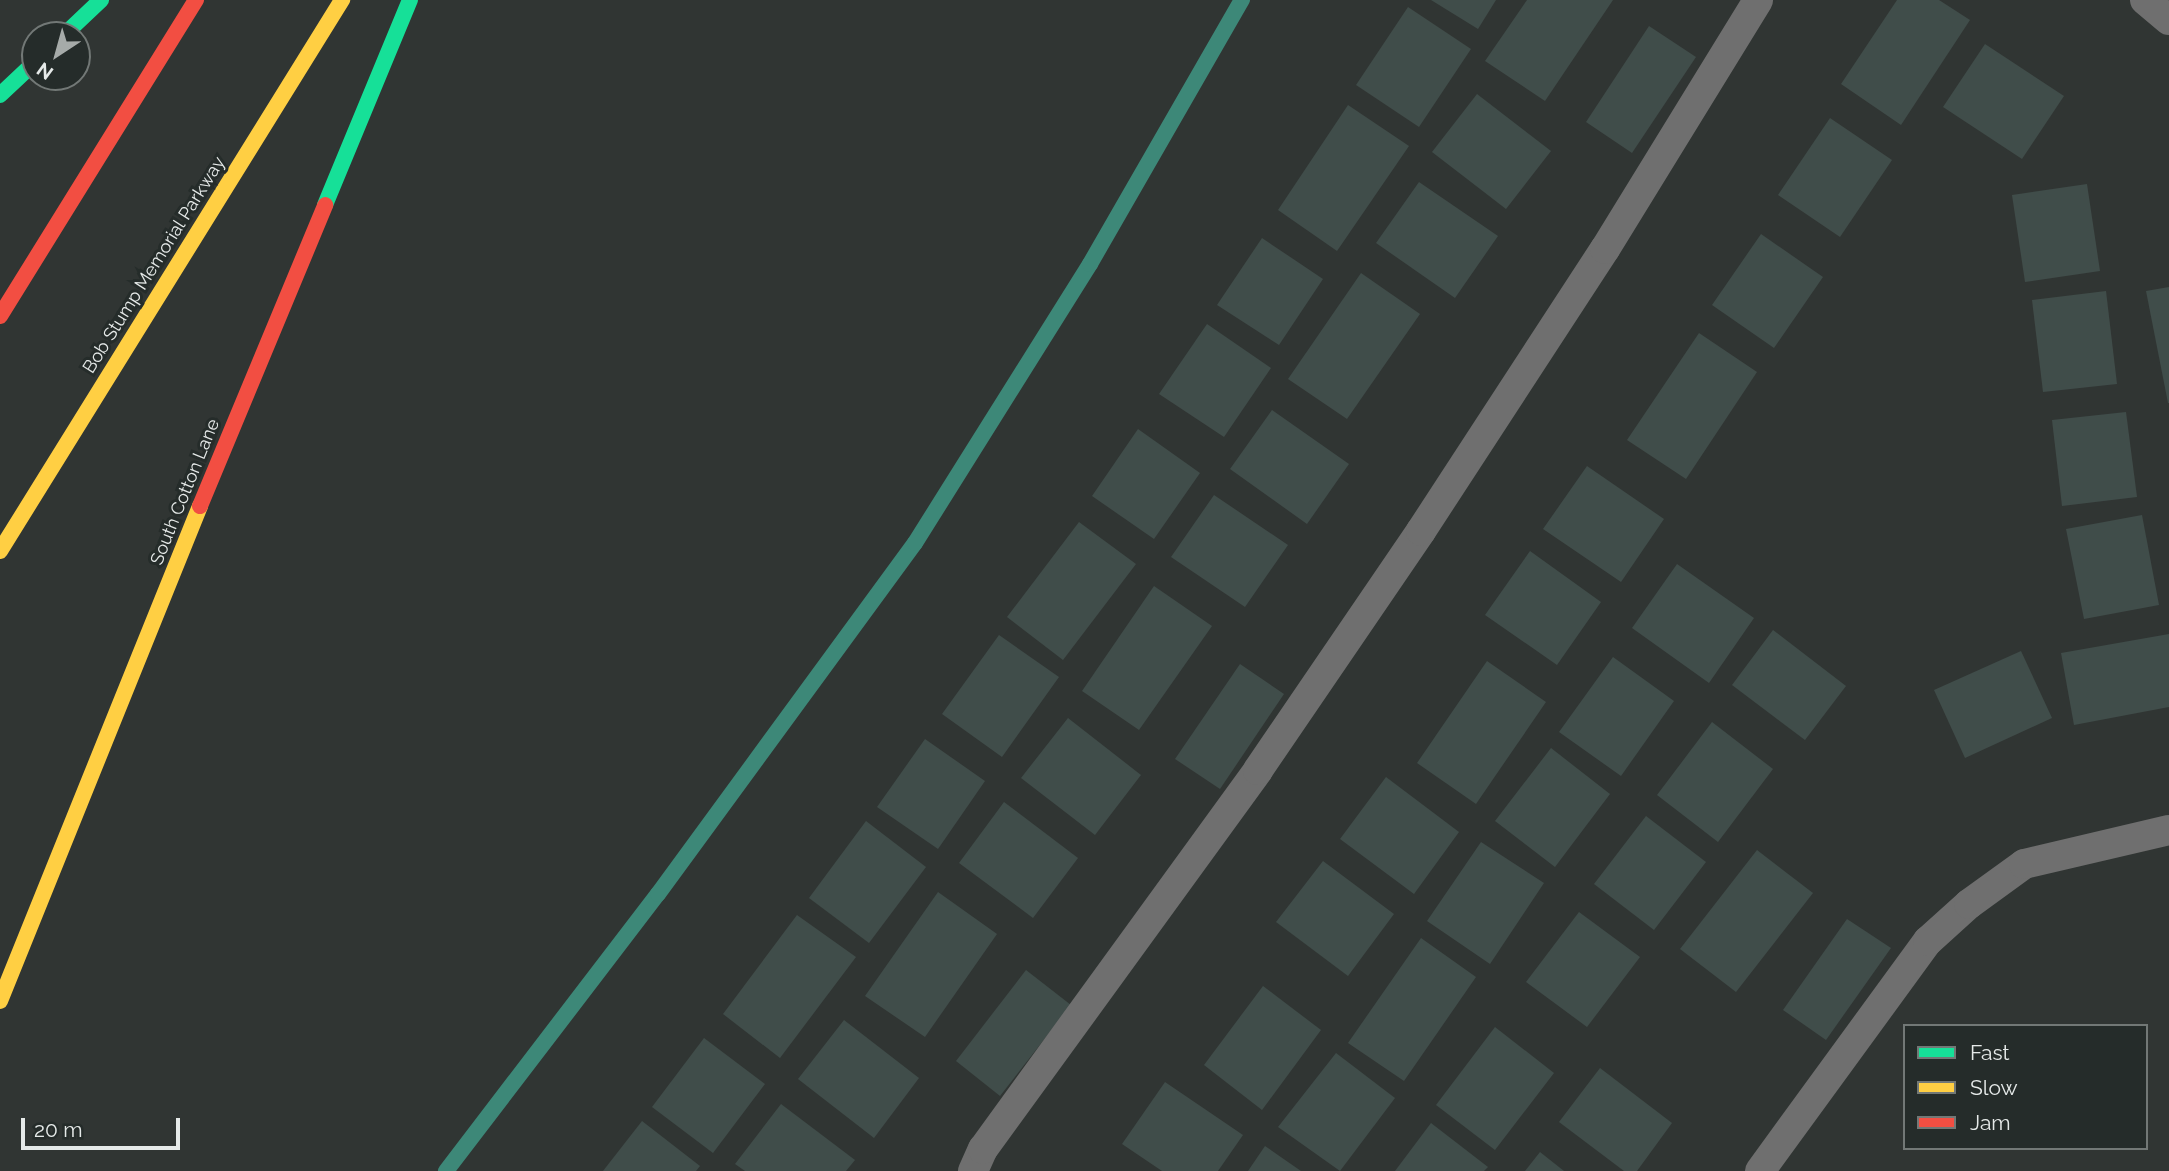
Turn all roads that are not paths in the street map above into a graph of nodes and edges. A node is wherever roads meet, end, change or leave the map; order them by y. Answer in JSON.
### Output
{"nodes":[{"id":1,"x":102,"y":0,"type":"edge"},
{"id":2,"x":196,"y":0,"type":"edge"},
{"id":3,"x":342,"y":0,"type":"edge"},
{"id":4,"x":410,"y":0,"type":"edge"},
{"id":5,"x":1758,"y":0,"type":"edge"},
{"id":6,"x":2144,"y":0,"type":"edge"},
{"id":7,"x":2169,"y":20,"type":"edge"},
{"id":8,"x":79,"y":21,"type":"edge"},
{"id":9,"x":21,"y":75,"type":"edge"},
{"id":10,"x":0,"y":95,"type":"edge"},
{"id":11,"x":0,"y":316,"type":"edge"},
{"id":12,"x":0,"y":551,"type":"edge"},
{"id":13,"x":2169,"y":830,"type":"edge"},
{"id":14,"x":0,"y":1001,"type":"edge"},
{"id":15,"x":974,"y":1171,"type":"edge"},
{"id":16,"x":1760,"y":1171,"type":"edge"}],
"edges":[{"from":1,"to":8,"type":"main road"},
{"from":2,"to":11,"type":"main road"},
{"from":3,"to":12,"type":"main road","name":"Bob Stump Memorial Parkway"},
{"from":4,"to":14,"type":"main road","name":"South Cotton Lane"},
{"from":5,"to":15,"type":"lane"},
{"from":6,"to":7,"type":"lane"},
{"from":9,"to":10,"type":"main road"},
{"from":13,"to":16,"type":"lane"}]}
